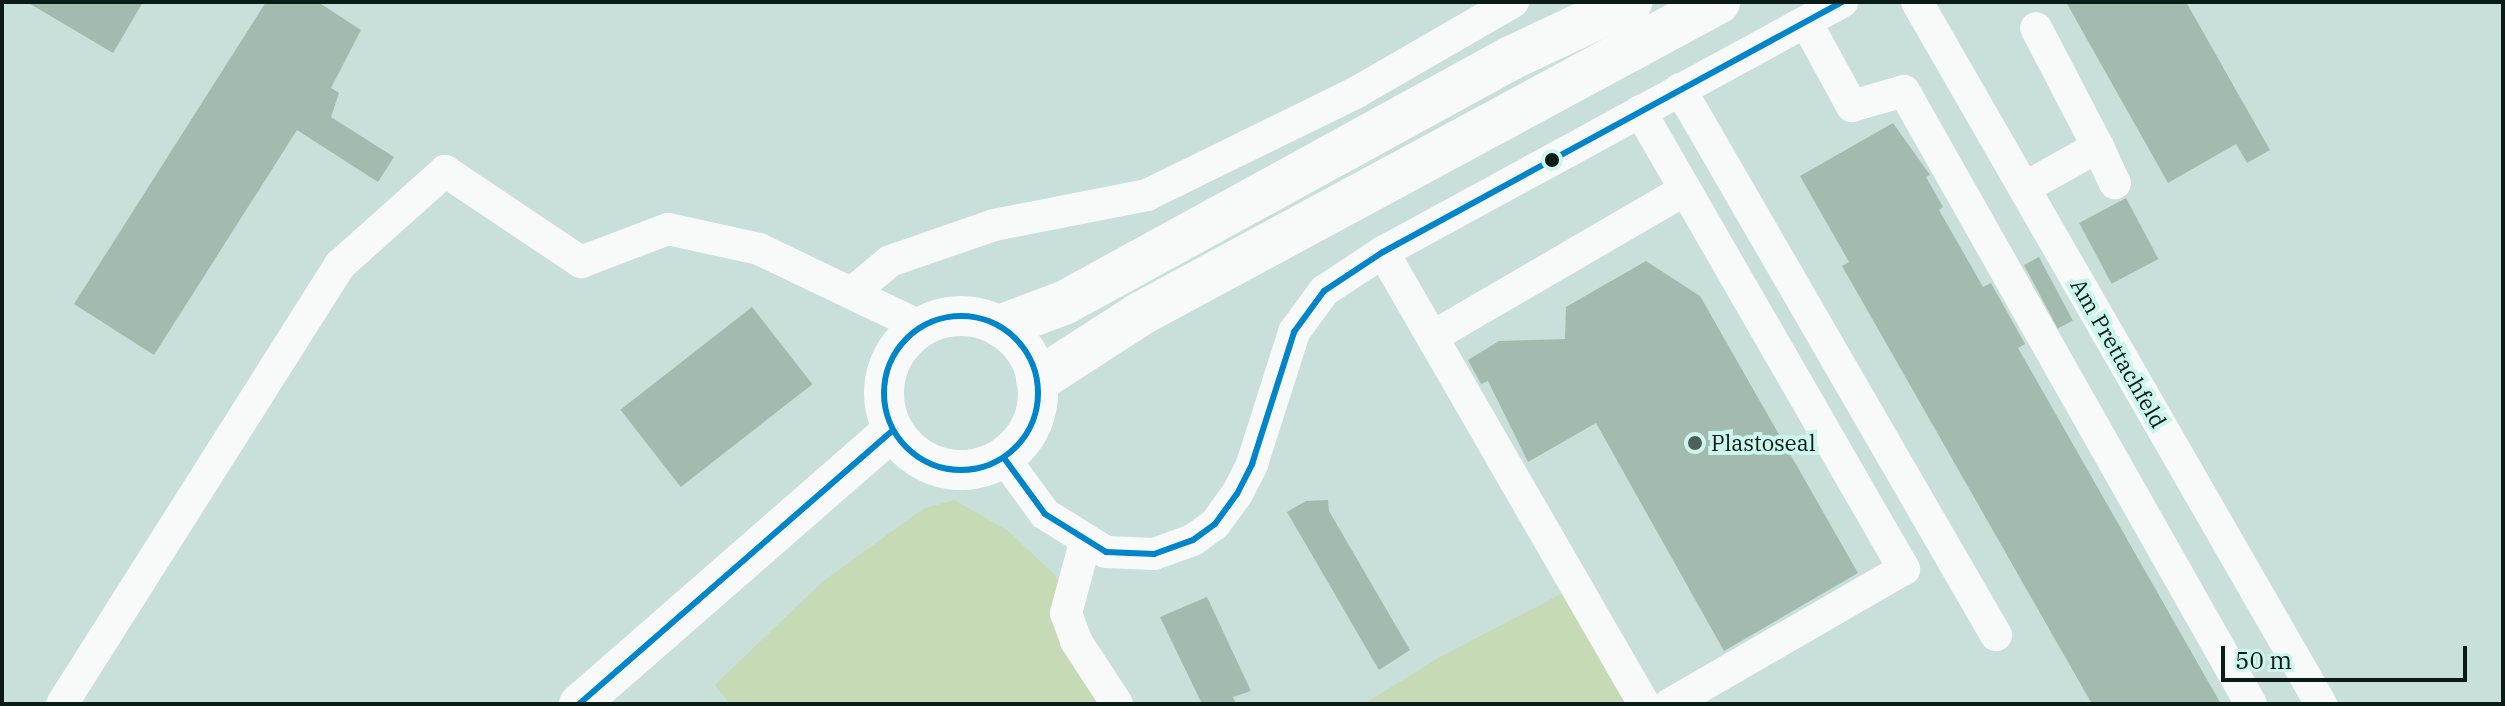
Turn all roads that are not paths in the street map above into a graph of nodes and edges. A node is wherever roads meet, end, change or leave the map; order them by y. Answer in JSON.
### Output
{"nodes":[{"id":1,"x":1513,"y":2,"type":"edge"},
{"id":2,"x":1590,"y":2,"type":"edge"},
{"id":3,"x":1630,"y":2,"type":"edge"},
{"id":4,"x":1718,"y":2,"type":"edge"},
{"id":5,"x":1842,"y":2,"type":"edge"},
{"id":6,"x":1917,"y":2,"type":"edge"},
{"id":7,"x":1806,"y":22,"type":"junction"},
{"id":8,"x":2036,"y":28,"type":"dead end"},
{"id":9,"x":1511,"y":58,"type":"junction"},
{"id":10,"x":1680,"y":89,"type":"junction"},
{"id":11,"x":1640,"y":111,"type":"junction"},
{"id":12,"x":2098,"y":147,"type":"junction"},
{"id":13,"x":2115,"y":183,"type":"dead end"},
{"id":14,"x":2024,"y":188,"type":"junction"},
{"id":15,"x":1685,"y":190,"type":"junction"},
{"id":16,"x":1383,"y":252,"type":"junction"},
{"id":17,"x":853,"y":292,"type":"junction"},
{"id":18,"x":920,"y":326,"type":"junction"},
{"id":19,"x":1002,"y":326,"type":"junction"},
{"id":20,"x":1432,"y":337,"type":"junction"},
{"id":21,"x":1038,"y":380,"type":"junction"},
{"id":22,"x":892,"y":431,"type":"junction"},
{"id":23,"x":1004,"y":458,"type":"junction"},
{"id":24,"x":1085,"y":543,"type":"junction"},
{"id":25,"x":1996,"y":635,"type":"dead end"},
{"id":26,"x":62,"y":704,"type":"edge"},
{"id":27,"x":579,"y":704,"type":"edge"},
{"id":28,"x":1117,"y":704,"type":"edge"},
{"id":29,"x":1644,"y":704,"type":"edge"},
{"id":30,"x":1670,"y":704,"type":"edge"},
{"id":31,"x":2251,"y":704,"type":"edge"},
{"id":32,"x":2321,"y":704,"type":"edge"}],
"edges":[{"from":1,"to":17,"type":"street"},
{"from":2,"to":9,"type":"highway"},
{"from":3,"to":9,"type":"highway"},
{"from":4,"to":21,"type":"highway"},
{"from":5,"to":7,"type":"street"},
{"from":6,"to":14,"type":"street","name":"Am Prettachfeld"},
{"from":7,"to":10,"type":"street"},
{"from":7,"to":31,"type":"street"},
{"from":8,"to":12,"type":"street"},
{"from":9,"to":19,"type":"highway"},
{"from":10,"to":11,"type":"street"},
{"from":10,"to":25,"type":"street"},
{"from":11,"to":15,"type":"street"},
{"from":11,"to":16,"type":"street"},
{"from":12,"to":13,"type":"street"},
{"from":12,"to":14,"type":"street"},
{"from":14,"to":32,"type":"street","name":"Am Prettachfeld"},
{"from":15,"to":20,"type":"street"},
{"from":15,"to":30,"type":"street"},
{"from":16,"to":20,"type":"street"},
{"from":16,"to":24,"type":"street"},
{"from":17,"to":18,"type":"street"},
{"from":17,"to":26,"type":"street"},
{"from":18,"to":19,"type":"main road"},
{"from":18,"to":22,"type":"main road"},
{"from":19,"to":21,"type":"main road"},
{"from":20,"to":29,"type":"street"},
{"from":21,"to":23,"type":"main road"},
{"from":22,"to":23,"type":"main road"},
{"from":22,"to":27,"type":"main road"},
{"from":23,"to":24,"type":"street"},
{"from":24,"to":28,"type":"street"}]}
